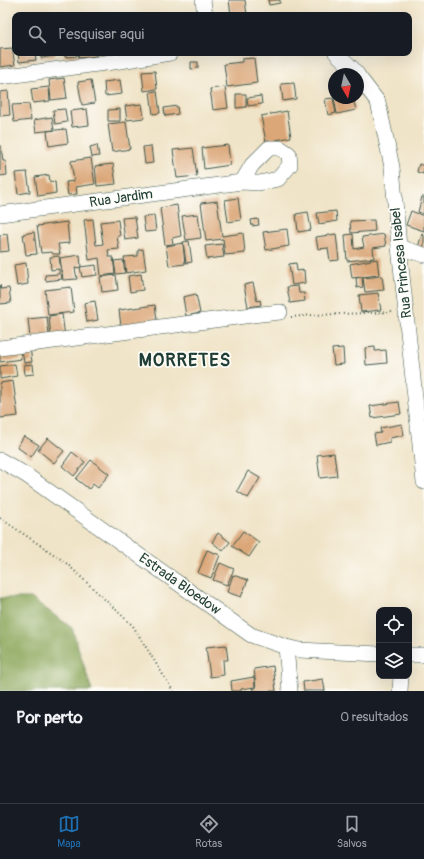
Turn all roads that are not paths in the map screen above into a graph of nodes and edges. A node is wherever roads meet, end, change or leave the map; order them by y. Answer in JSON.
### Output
{"nodes":[{"id":1,"x":203,"y":0,"type":"edge"},
{"id":2,"x":205,"y":12,"type":"edge"},
{"id":3,"x":151,"y":56,"type":"edge"},
{"id":4,"x":339,"y":56,"type":"edge"},
{"id":5,"x":352,"y":68,"type":"edge"},
{"id":6,"x":0,"y":77,"type":"edge"},
{"id":7,"x":364,"y":84,"type":"edge"},
{"id":8,"x":242,"y":182,"type":"dead end"},
{"id":9,"x":0,"y":214,"type":"edge"},
{"id":10,"x":399,"y":247,"type":"junction"},
{"id":11,"x":424,"y":255,"type":"edge"},
{"id":12,"x":280,"y":312,"type":"road end"},
{"id":13,"x":0,"y":348,"type":"edge"},
{"id":14,"x":0,"y":460,"type":"edge"},
{"id":15,"x":423,"y":465,"type":"edge"},
{"id":16,"x":424,"y":482,"type":"edge"},
{"id":17,"x":286,"y":648,"type":"junction"},
{"id":18,"x":376,"y":654,"type":"edge"},
{"id":19,"x":412,"y":655,"type":"edge"},
{"id":20,"x":424,"y":655,"type":"edge"},
{"id":21,"x":401,"y":679,"type":"edge"},
{"id":22,"x":290,"y":691,"type":"edge"},
{"id":23,"x":400,"y":691,"type":"edge"}],
"edges":[{"from":1,"to":2,"type":"street"},
{"from":3,"to":6,"type":"street"},
{"from":4,"to":5,"type":"street","name":"Rua Princesa Isabel"},
{"from":7,"to":10,"type":"street","name":"Rua Princesa Isabel"},
{"from":8,"to":9,"type":"street","name":"Rua Jardim"},
{"from":10,"to":11,"type":"street"},
{"from":10,"to":15,"type":"street","name":"Rua Princesa Isabel"},
{"from":12,"to":13,"type":"street"},
{"from":14,"to":17,"type":"street","name":"Estrada Bloedow"},
{"from":15,"to":16,"type":"street","name":"Rua Princesa Isabel"},
{"from":17,"to":18,"type":"street","name":"Estrada Bloedow"},
{"from":17,"to":22,"type":"street"},
{"from":19,"to":20,"type":"street"},
{"from":21,"to":23,"type":"street"}]}
